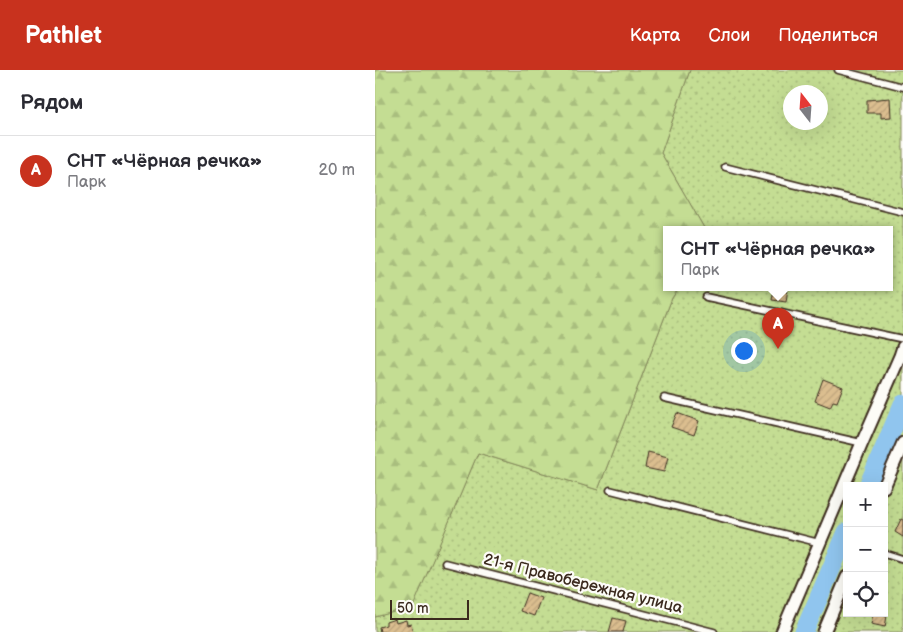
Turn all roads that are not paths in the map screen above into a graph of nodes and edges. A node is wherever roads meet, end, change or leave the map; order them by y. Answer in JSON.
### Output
{"nodes":[{"id":1,"x":838,"y":70,"type":"edge"},
{"id":2,"x":903,"y":87,"type":"edge"},
{"id":3,"x":725,"y":167,"type":"dead end"},
{"id":4,"x":903,"y":212,"type":"edge"},
{"id":5,"x":706,"y":297,"type":"dead end"},
{"id":6,"x":903,"y":339,"type":"edge"},
{"id":7,"x":903,"y":348,"type":"edge"},
{"id":8,"x":664,"y":398,"type":"dead end"},
{"id":9,"x":862,"y":443,"type":"junction"},
{"id":10,"x":903,"y":444,"type":"edge"},
{"id":11,"x":886,"y":482,"type":"edge"},
{"id":12,"x":610,"y":490,"type":"dead end"},
{"id":13,"x":821,"y":543,"type":"junction"},
{"id":14,"x":888,"y":554,"type":"edge"},
{"id":15,"x":903,"y":559,"type":"edge"},
{"id":16,"x":445,"y":563,"type":"dead end"},
{"id":17,"x":843,"y":586,"type":"edge"},
{"id":18,"x":714,"y":632,"type":"edge"},
{"id":19,"x":782,"y":632,"type":"edge"},
{"id":20,"x":824,"y":632,"type":"edge"}],
"edges":[{"from":1,"to":2,"type":"lane"},
{"from":3,"to":4,"type":"lane"},
{"from":5,"to":6,"type":"lane"},
{"from":7,"to":9,"type":"street"},
{"from":8,"to":9,"type":"lane"},
{"from":9,"to":13,"type":"street"},
{"from":10,"to":11,"type":"street"},
{"from":12,"to":13,"type":"lane"},
{"from":13,"to":19,"type":"street"},
{"from":14,"to":15,"type":"lane"},
{"from":16,"to":18,"type":"lane","name":"21-я Правобережная улица"},
{"from":17,"to":20,"type":"street"}]}
